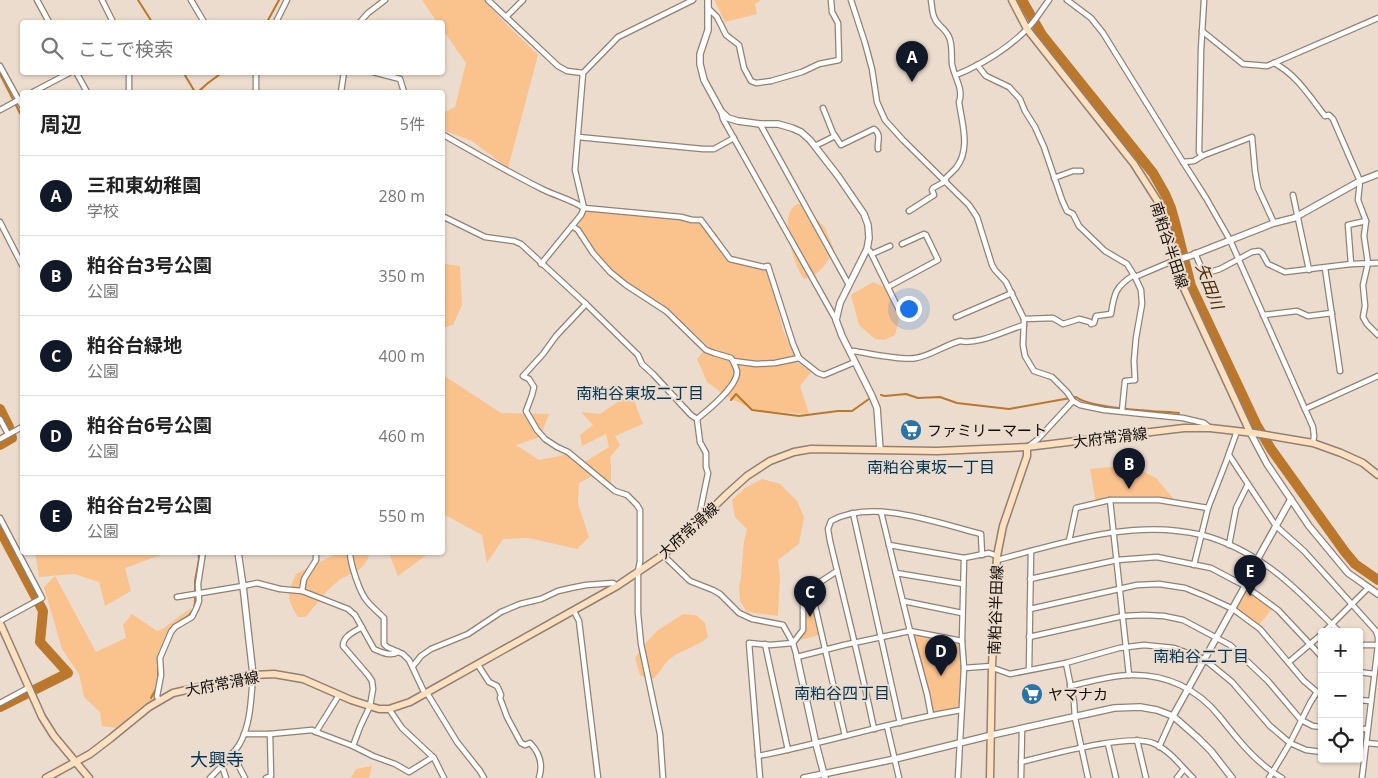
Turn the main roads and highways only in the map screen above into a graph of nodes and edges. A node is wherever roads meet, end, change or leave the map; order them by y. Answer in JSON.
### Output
{"nodes":[{"id":1,"x":1012,"y":0,"type":"edge"},
{"id":2,"x":1252,"y":432,"type":"junction"},
{"id":3,"x":1027,"y":448,"type":"junction"},
{"id":4,"x":1378,"y":475,"type":"edge"},
{"id":5,"x":0,"y":622,"type":"edge"},
{"id":6,"x":76,"y":761,"type":"junction"},
{"id":7,"x":46,"y":778,"type":"edge"},
{"id":8,"x":89,"y":778,"type":"edge"},
{"id":9,"x":990,"y":778,"type":"edge"}],
"edges":[{"from":1,"to":2,"type":"main road","name":"南粕谷半田線"},
{"from":2,"to":3,"type":"main road","name":"大府常滑線"},
{"from":2,"to":4,"type":"main road","name":"大府常滑線"},
{"from":3,"to":6,"type":"main road","name":"大府常滑線"},
{"from":3,"to":9,"type":"main road","name":"南粕谷半田線"},
{"from":5,"to":6,"type":"main road"},
{"from":6,"to":7,"type":"main road","name":"大府常滑線"},
{"from":6,"to":8,"type":"main road"}]}
